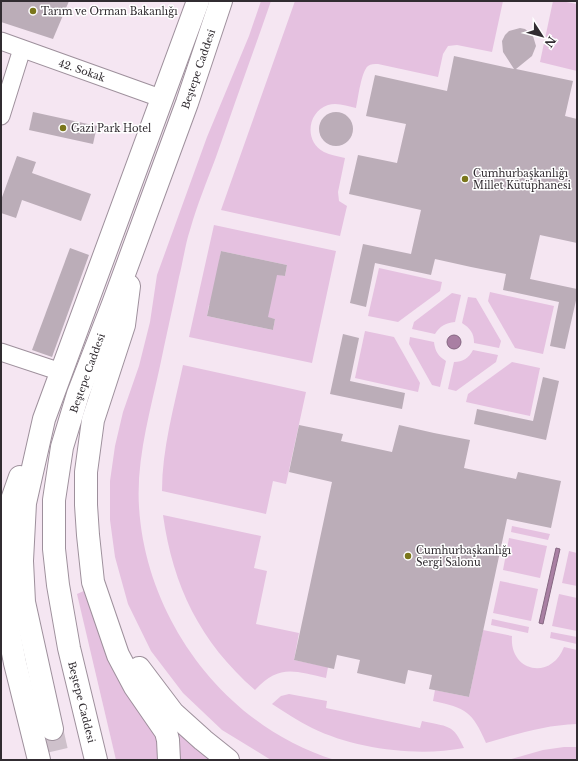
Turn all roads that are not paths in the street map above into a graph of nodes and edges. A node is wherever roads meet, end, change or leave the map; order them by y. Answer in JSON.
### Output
{"nodes":[{"id":1,"x":184,"y":1,"type":"edge"},
{"id":2,"x":198,"y":1,"type":"edge"},
{"id":3,"x":221,"y":1,"type":"edge"},
{"id":4,"x":232,"y":1,"type":"edge"},
{"id":5,"x":1,"y":42,"type":"edge"},
{"id":6,"x":22,"y":49,"type":"junction"},
{"id":7,"x":163,"y":99,"type":"junction"},
{"id":8,"x":187,"y":104,"type":"junction"},
{"id":9,"x":1,"y":116,"type":"edge"},
{"id":10,"x":133,"y":249,"type":"junction"},
{"id":11,"x":1,"y":352,"type":"edge"},
{"id":12,"x":61,"y":372,"type":"junction"},
{"id":13,"x":44,"y":419,"type":"junction"},
{"id":14,"x":2,"y":597,"type":"edge"},
{"id":15,"x":108,"y":628,"type":"junction"},
{"id":16,"x":52,"y":729,"type":"tunnel mouth"},
{"id":17,"x":40,"y":756,"type":"edge"},
{"id":18,"x":96,"y":760,"type":"edge"},
{"id":19,"x":169,"y":760,"type":"edge"},
{"id":20,"x":228,"y":760,"type":"edge"}],
"edges":[{"from":1,"to":7,"type":"main road"},
{"from":2,"to":7,"type":"main road"},
{"from":3,"to":8,"type":"main road","name":"Beştepe Caddesi"},
{"from":4,"to":8,"type":"main road"},
{"from":5,"to":6,"type":"street","name":"42. Sokak"},
{"from":6,"to":7,"type":"street","name":"42. Sokak"},
{"from":6,"to":9,"type":"street"},
{"from":7,"to":12,"type":"main road"},
{"from":8,"to":10,"type":"main road","name":"Beştepe Caddesi"},
{"from":10,"to":15,"type":"main road"},
{"from":10,"to":18,"type":"main road","name":"Beştepe Caddesi"},
{"from":11,"to":12,"type":"street"},
{"from":12,"to":13,"type":"main road"},
{"from":13,"to":14,"type":"main road"},
{"from":13,"to":16,"type":"main road"},
{"from":14,"to":17,"type":"main road"},
{"from":15,"to":19,"type":"main road"},
{"from":15,"to":20,"type":"main road"}]}
